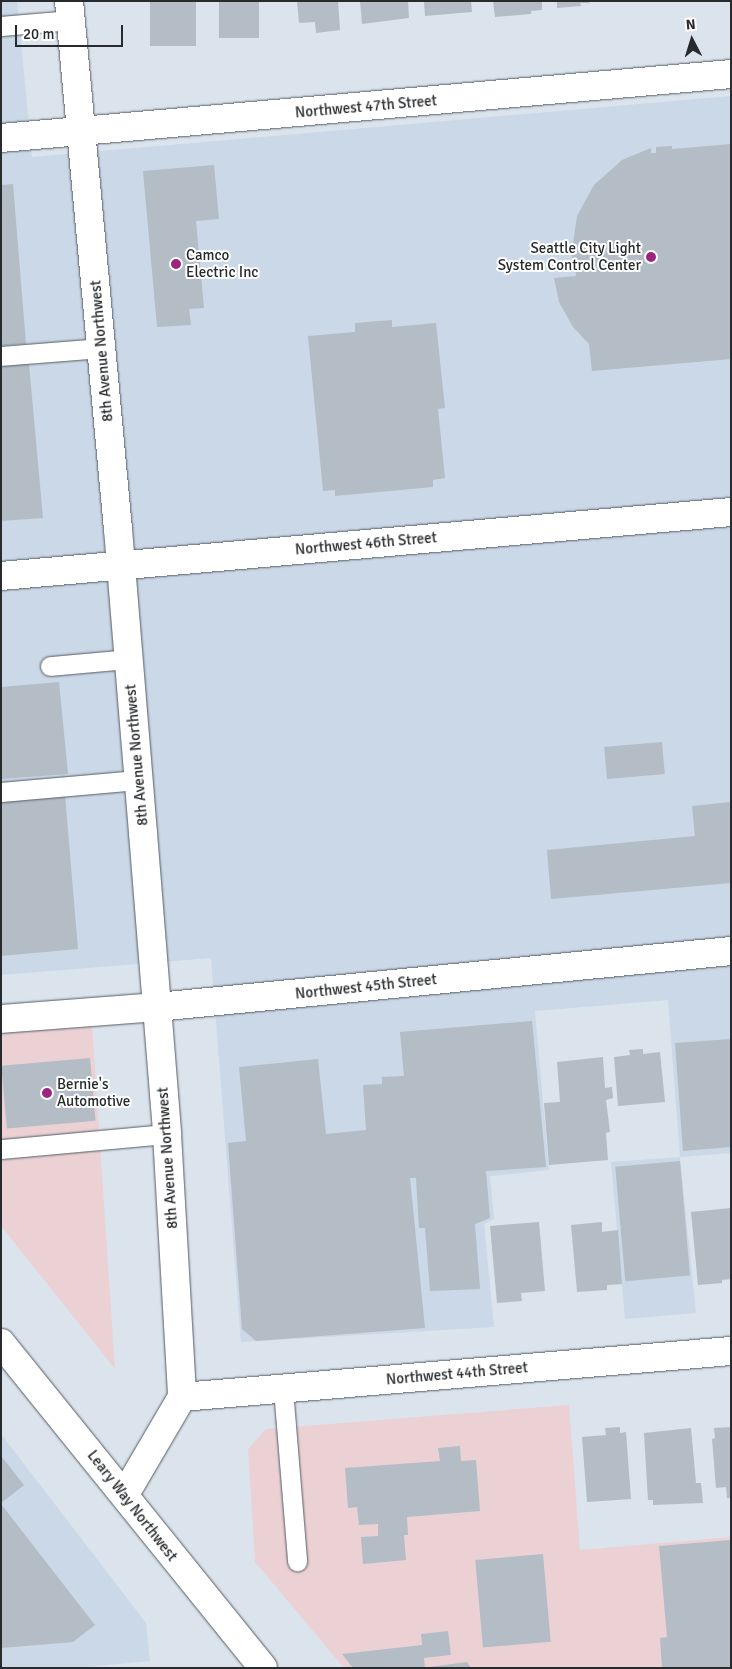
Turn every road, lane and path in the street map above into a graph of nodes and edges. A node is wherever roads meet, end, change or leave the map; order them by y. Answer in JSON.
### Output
{"nodes":[{"id":1,"x":70,"y":11,"type":"edge"},
{"id":2,"x":1,"y":26,"type":"edge"},
{"id":3,"x":731,"y":74,"type":"edge"},
{"id":4,"x":82,"y":131,"type":"junction"},
{"id":5,"x":1,"y":138,"type":"edge"},
{"id":6,"x":102,"y":348,"type":"junction"},
{"id":7,"x":1,"y":356,"type":"edge"},
{"id":8,"x":731,"y":512,"type":"edge"},
{"id":9,"x":121,"y":566,"type":"junction"},
{"id":10,"x":1,"y":576,"type":"edge"},
{"id":11,"x":129,"y":659,"type":"junction"},
{"id":12,"x":50,"y":666,"type":"dead end"},
{"id":13,"x":139,"y":780,"type":"junction"},
{"id":14,"x":1,"y":792,"type":"edge"},
{"id":15,"x":731,"y":951,"type":"edge"},
{"id":16,"x":157,"y":1006,"type":"junction"},
{"id":17,"x":1,"y":1019,"type":"edge"},
{"id":18,"x":167,"y":1134,"type":"junction"},
{"id":19,"x":1,"y":1148,"type":"edge"},
{"id":20,"x":1,"y":1344,"type":"edge"},
{"id":21,"x":731,"y":1351,"type":"edge"},
{"id":22,"x":283,"y":1389,"type":"junction"},
{"id":23,"x":182,"y":1396,"type":"junction"},
{"id":24,"x":125,"y":1494,"type":"junction"},
{"id":25,"x":297,"y":1561,"type":"dead end"},
{"id":26,"x":263,"y":1668,"type":"edge"}],
"edges":[{"from":1,"to":2,"type":"lane"},
{"from":1,"to":4,"type":"street","name":"8th Avenue Northwest"},
{"from":3,"to":4,"type":"street","name":"Northwest 47th Street"},
{"from":4,"to":5,"type":"street","name":"Northwest 47th Street"},
{"from":4,"to":6,"type":"street","name":"8th Avenue Northwest"},
{"from":6,"to":7,"type":"lane"},
{"from":6,"to":9,"type":"street","name":"8th Avenue Northwest"},
{"from":8,"to":9,"type":"street","name":"Northwest 46th Street"},
{"from":9,"to":10,"type":"street","name":"Northwest 46th Street"},
{"from":9,"to":11,"type":"street","name":"8th Avenue Northwest"},
{"from":11,"to":12,"type":"lane"},
{"from":11,"to":13,"type":"street","name":"8th Avenue Northwest"},
{"from":13,"to":14,"type":"lane"},
{"from":13,"to":16,"type":"street","name":"8th Avenue Northwest"},
{"from":15,"to":16,"type":"street","name":"Northwest 45th Street"},
{"from":16,"to":17,"type":"street","name":"Northwest 45th Street"},
{"from":16,"to":18,"type":"street","name":"8th Avenue Northwest"},
{"from":18,"to":19,"type":"lane"},
{"from":18,"to":23,"type":"street","name":"8th Avenue Northwest"},
{"from":20,"to":24,"type":"street","name":"Leary Way Northwest"},
{"from":21,"to":22,"type":"street","name":"Northwest 44th Street"},
{"from":22,"to":23,"type":"street","name":"Northwest 44th Street"},
{"from":22,"to":25,"type":"lane"},
{"from":23,"to":24,"type":"street"},
{"from":24,"to":26,"type":"street","name":"Leary Way Northwest"}]}
